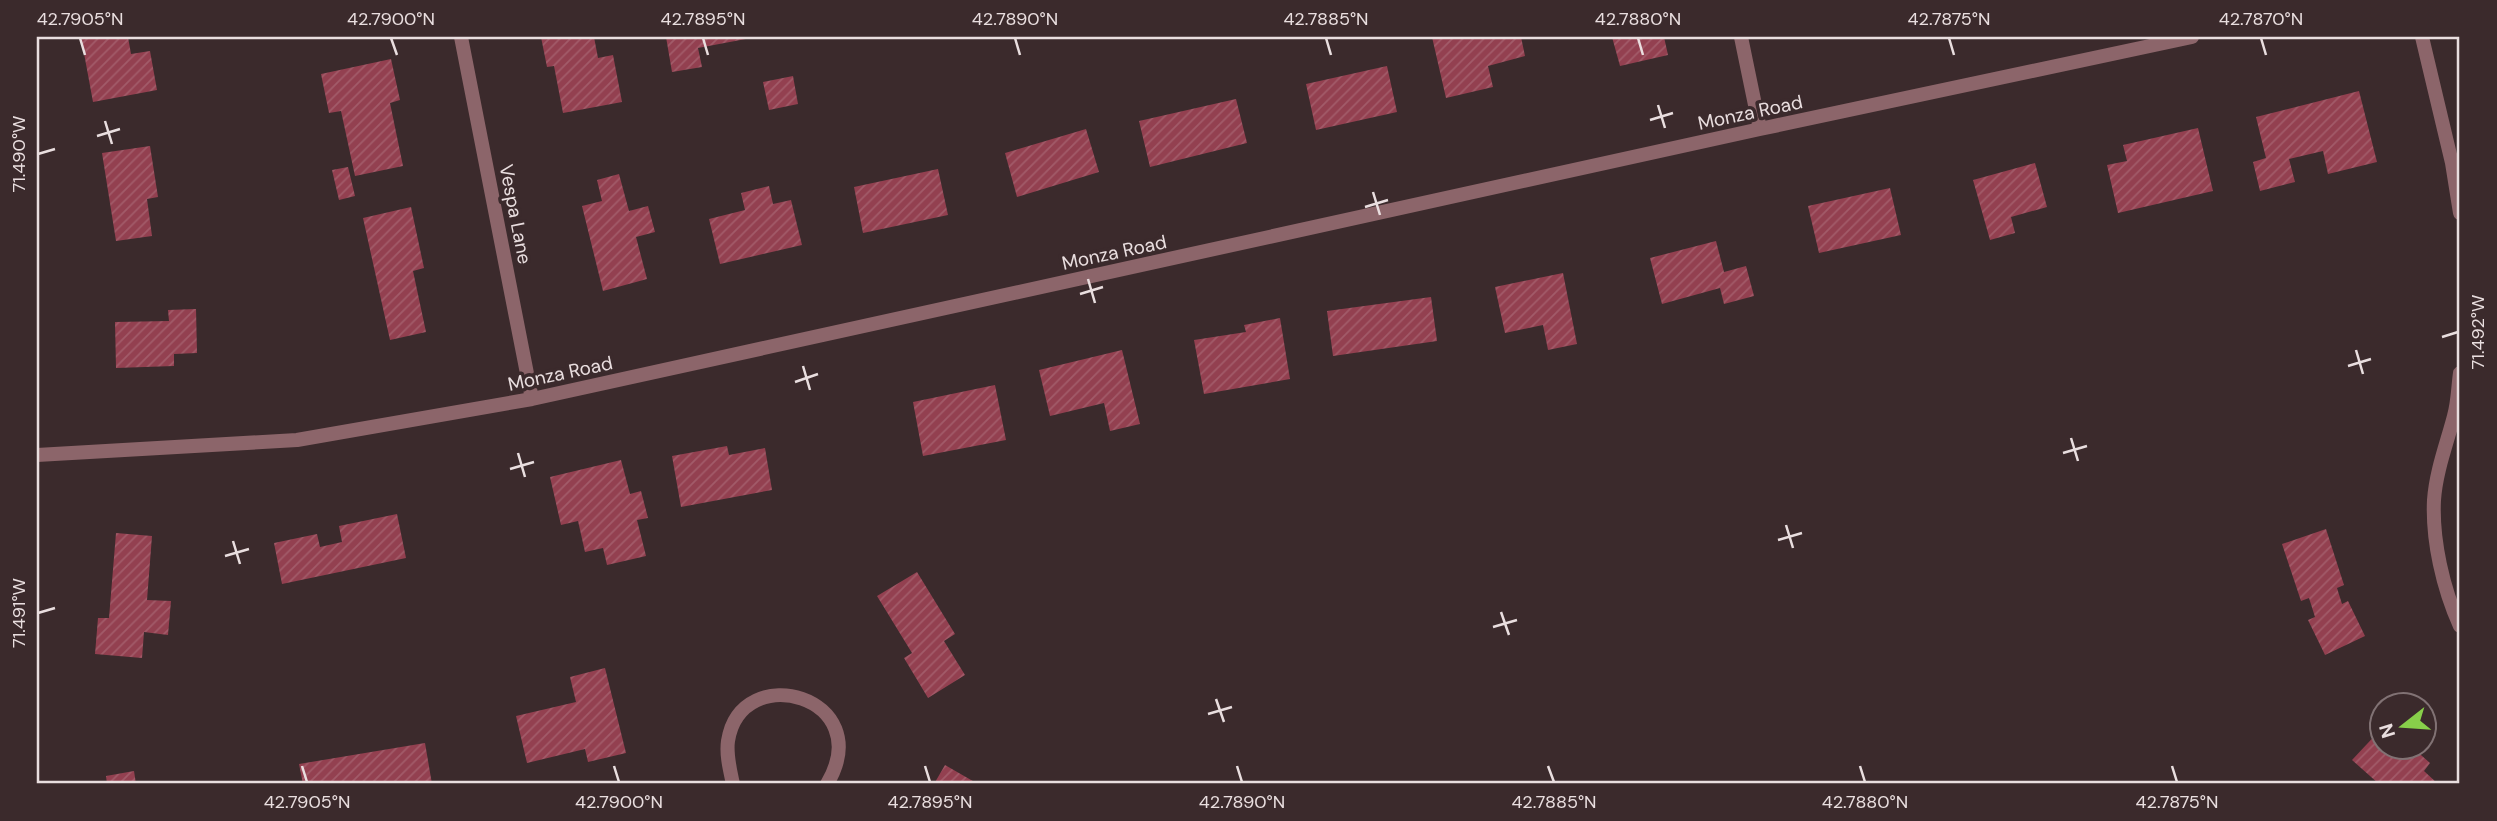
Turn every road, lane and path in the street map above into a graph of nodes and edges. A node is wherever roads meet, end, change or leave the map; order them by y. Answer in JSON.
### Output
{"nodes":[{"id":1,"x":461,"y":37,"type":"edge"},
{"id":2,"x":1741,"y":37,"type":"edge"},
{"id":3,"x":2192,"y":37,"type":"edge"},
{"id":4,"x":2422,"y":37,"type":"edge"},
{"id":5,"x":1760,"y":129,"type":"junction"},
{"id":6,"x":2460,"y":213,"type":"edge"},
{"id":7,"x":2460,"y":373,"type":"edge"},
{"id":8,"x":532,"y":400,"type":"junction"},
{"id":9,"x":2458,"y":413,"type":"edge"},
{"id":10,"x":37,"y":455,"type":"edge"},
{"id":11,"x":2460,"y":626,"type":"edge"},
{"id":12,"x":733,"y":784,"type":"edge"},
{"id":13,"x":827,"y":784,"type":"edge"}],
"edges":[{"from":1,"to":8,"type":"street","name":"Vespa Lane"},
{"from":2,"to":5,"type":"street"},
{"from":3,"to":5,"type":"street","name":"Monza Road"},
{"from":4,"to":6,"type":"street"},
{"from":5,"to":8,"type":"street","name":"Monza Road"},
{"from":7,"to":9,"type":"street"},
{"from":8,"to":10,"type":"street","name":"Monza Road"},
{"from":9,"to":11,"type":"street"},
{"from":12,"to":13,"type":"street"}]}
